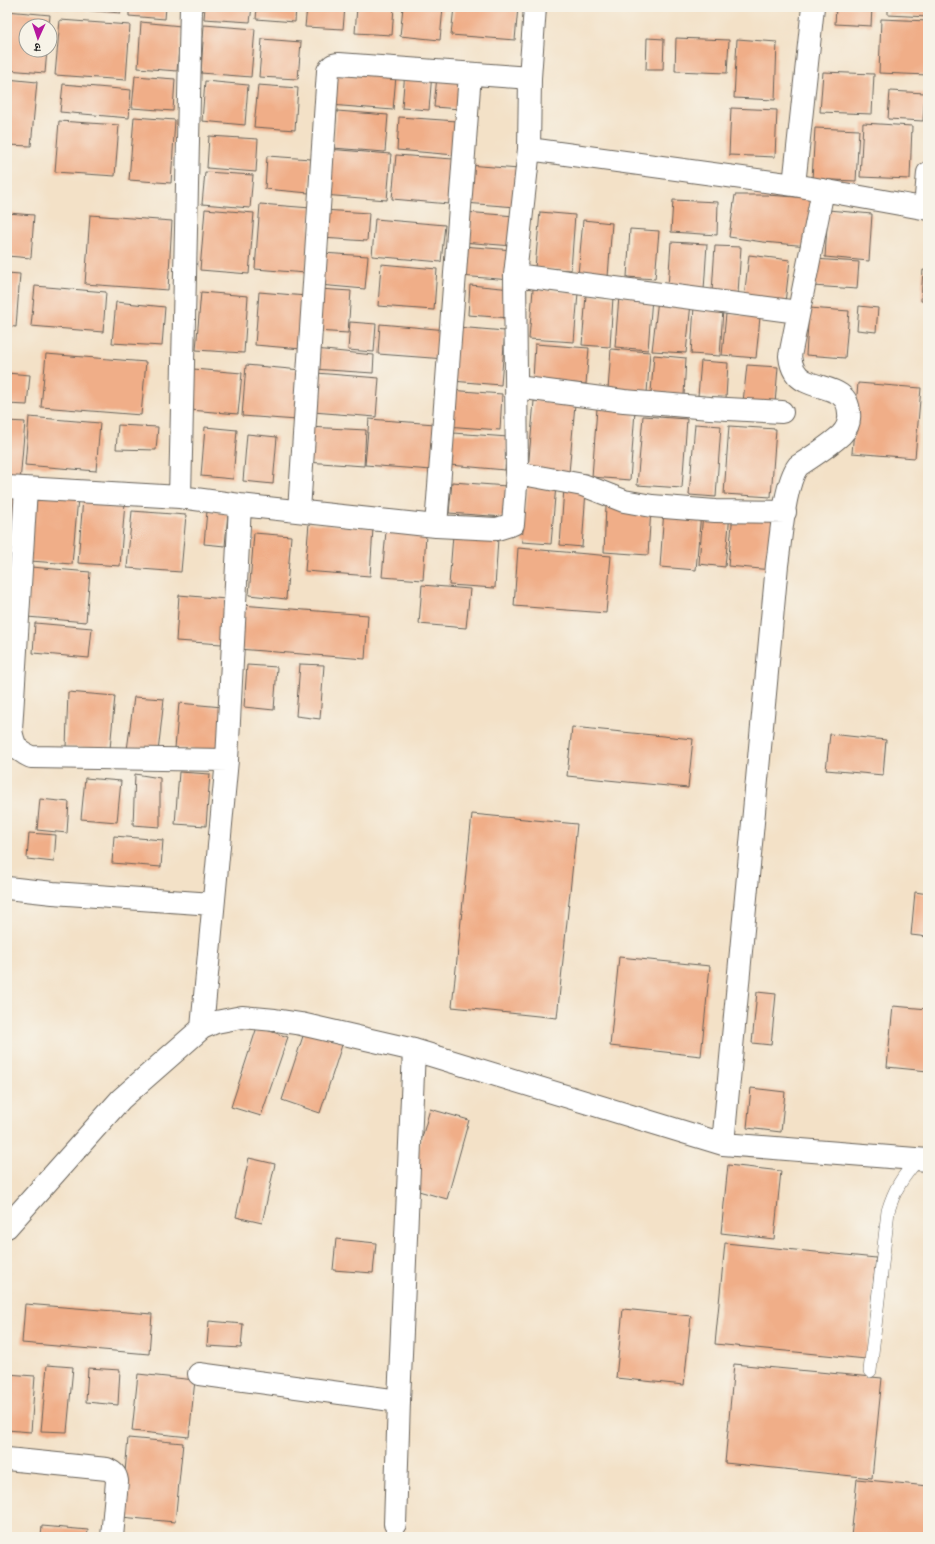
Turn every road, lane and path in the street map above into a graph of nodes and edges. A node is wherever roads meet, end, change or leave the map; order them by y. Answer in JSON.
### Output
{"nodes":[{"id":1,"x":191,"y":7,"type":"edge"},
{"id":2,"x":535,"y":7,"type":"edge"},
{"id":3,"x":813,"y":7,"type":"edge"},
{"id":4,"x":470,"y":74,"type":"junction"},
{"id":5,"x":530,"y":78,"type":"junction"},
{"id":6,"x":529,"y":149,"type":"junction"},
{"id":7,"x":928,"y":173,"type":"edge"},
{"id":8,"x":794,"y":185,"type":"junction"},
{"id":9,"x":823,"y":190,"type":"junction"},
{"id":10,"x":926,"y":209,"type":"edge"},
{"id":11,"x":515,"y":275,"type":"junction"},
{"id":12,"x":798,"y":312,"type":"junction"},
{"id":13,"x":517,"y":386,"type":"junction"},
{"id":14,"x":782,"y":412,"type":"dead end"},
{"id":15,"x":517,"y":473,"type":"junction"},
{"id":16,"x":16,"y":488,"type":"edge"},
{"id":17,"x":180,"y":496,"type":"junction"},
{"id":18,"x":240,"y":505,"type":"junction"},
{"id":19,"x":299,"y":511,"type":"junction"},
{"id":20,"x":785,"y":512,"type":"junction"},
{"id":21,"x":436,"y":526,"type":"junction"},
{"id":22,"x":227,"y":760,"type":"junction"},
{"id":23,"x":7,"y":888,"type":"edge"},
{"id":24,"x":213,"y":904,"type":"junction"},
{"id":25,"x":202,"y":1028,"type":"junction"},
{"id":26,"x":414,"y":1050,"type":"junction"},
{"id":27,"x":723,"y":1144,"type":"junction"},
{"id":28,"x":922,"y":1160,"type":"edge"},
{"id":29,"x":7,"y":1227,"type":"edge"},
{"id":30,"x":870,"y":1371,"type":"dead end"},
{"id":31,"x":198,"y":1374,"type":"dead end"},
{"id":32,"x":399,"y":1401,"type":"junction"},
{"id":33,"x":7,"y":1459,"type":"edge"},
{"id":34,"x":395,"y":1524,"type":"dead end"},
{"id":35,"x":112,"y":1537,"type":"edge"}],
"edges":[{"from":1,"to":17,"type":"street"},
{"from":2,"to":5,"type":"street"},
{"from":3,"to":8,"type":"street"},
{"from":4,"to":5,"type":"street"},
{"from":4,"to":19,"type":"street"},
{"from":4,"to":21,"type":"street"},
{"from":5,"to":6,"type":"street"},
{"from":6,"to":8,"type":"street"},
{"from":6,"to":11,"type":"street"},
{"from":7,"to":10,"type":"street"},
{"from":8,"to":9,"type":"street"},
{"from":9,"to":10,"type":"street"},
{"from":9,"to":12,"type":"street"},
{"from":11,"to":12,"type":"street"},
{"from":11,"to":13,"type":"street"},
{"from":12,"to":20,"type":"street"},
{"from":13,"to":14,"type":"street"},
{"from":13,"to":15,"type":"street"},
{"from":15,"to":20,"type":"street"},
{"from":15,"to":21,"type":"street"},
{"from":16,"to":17,"type":"street"},
{"from":16,"to":22,"type":"street"},
{"from":17,"to":18,"type":"street"},
{"from":18,"to":19,"type":"street"},
{"from":18,"to":22,"type":"street"},
{"from":19,"to":21,"type":"street"},
{"from":20,"to":27,"type":"street"},
{"from":22,"to":24,"type":"street"},
{"from":23,"to":24,"type":"street"},
{"from":24,"to":25,"type":"street"},
{"from":25,"to":26,"type":"street"},
{"from":25,"to":29,"type":"street"},
{"from":26,"to":27,"type":"street"},
{"from":26,"to":32,"type":"street"},
{"from":27,"to":28,"type":"street"},
{"from":28,"to":30,"type":"lane"},
{"from":31,"to":32,"type":"street"},
{"from":32,"to":34,"type":"street"},
{"from":33,"to":35,"type":"street"}]}
